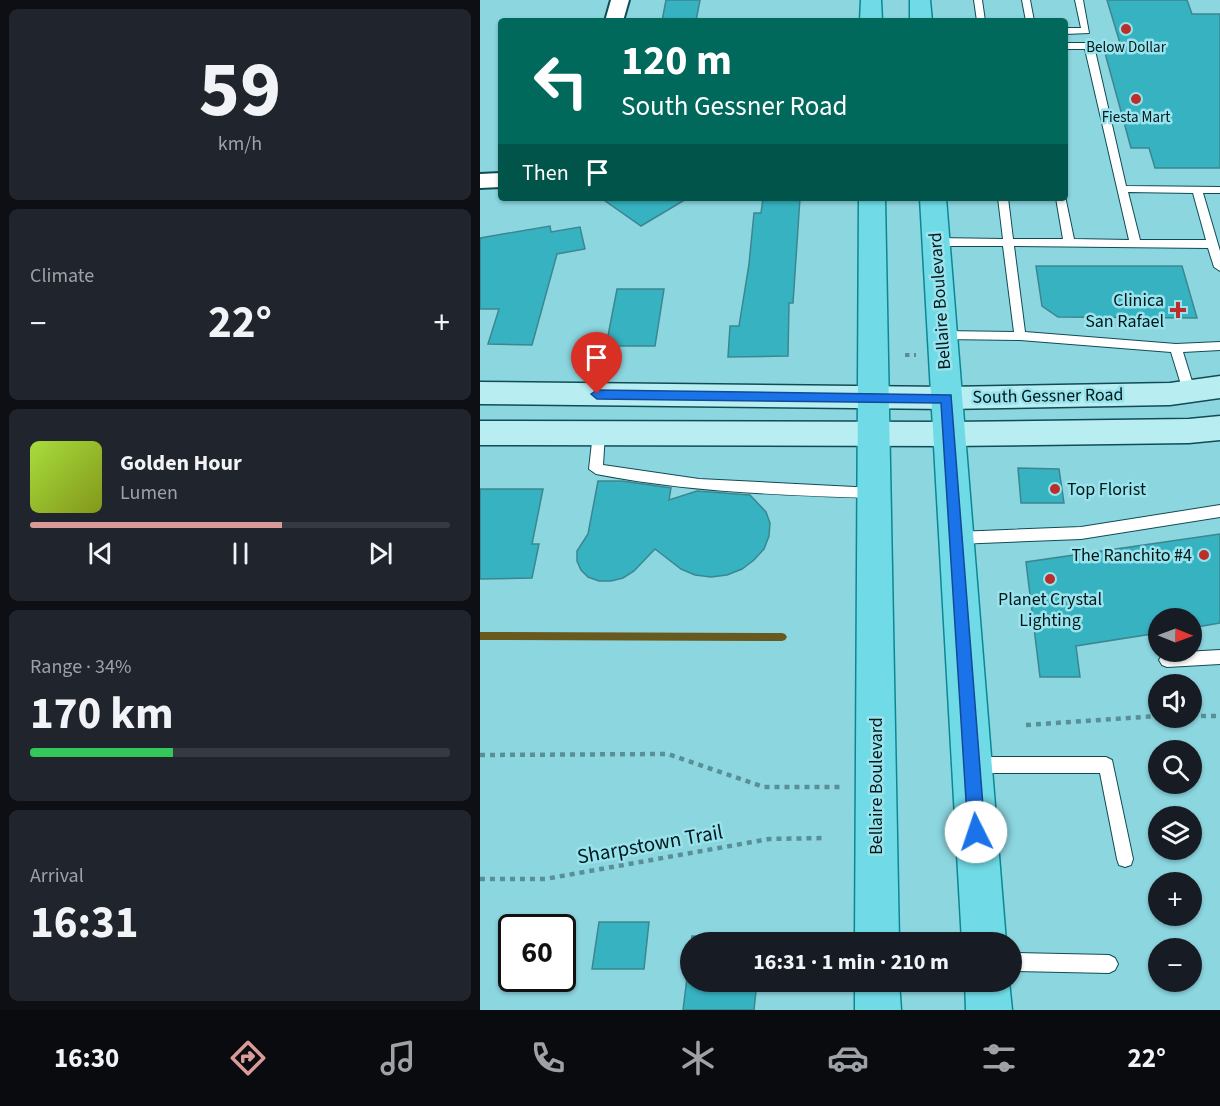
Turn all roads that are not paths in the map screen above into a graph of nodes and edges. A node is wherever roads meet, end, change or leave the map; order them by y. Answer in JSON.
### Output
{"nodes":[{"id":1,"x":620,"y":0,"type":"edge"},
{"id":2,"x":871,"y":0,"type":"edge"},
{"id":3,"x":920,"y":0,"type":"edge"},
{"id":4,"x":978,"y":0,"type":"edge"},
{"id":5,"x":1026,"y":0,"type":"edge"},
{"id":6,"x":1079,"y":0,"type":"edge"},
{"id":7,"x":615,"y":18,"type":"edge"},
{"id":8,"x":871,"y":18,"type":"edge"},
{"id":9,"x":921,"y":18,"type":"edge"},
{"id":10,"x":981,"y":18,"type":"edge"},
{"id":11,"x":1029,"y":18,"type":"edge"},
{"id":12,"x":1068,"y":31,"type":"edge"},
{"id":13,"x":1086,"y":31,"type":"junction"},
{"id":14,"x":1068,"y":46,"type":"edge"},
{"id":15,"x":1089,"y":46,"type":"junction"},
{"id":16,"x":498,"y":180,"type":"edge"},
{"id":17,"x":480,"y":181,"type":"edge"},
{"id":18,"x":1122,"y":189,"type":"junction"},
{"id":19,"x":1197,"y":190,"type":"junction"},
{"id":20,"x":1220,"y":190,"type":"edge"},
{"id":21,"x":872,"y":201,"type":"edge"},
{"id":22,"x":933,"y":201,"type":"edge"},
{"id":23,"x":1003,"y":201,"type":"edge"},
{"id":24,"x":1062,"y":201,"type":"edge"},
{"id":25,"x":936,"y":242,"type":"junction"},
{"id":26,"x":1008,"y":242,"type":"junction"},
{"id":27,"x":1069,"y":242,"type":"junction"},
{"id":28,"x":1135,"y":243,"type":"junction"},
{"id":29,"x":1212,"y":244,"type":"junction"},
{"id":30,"x":1220,"y":267,"type":"edge"},
{"id":31,"x":943,"y":335,"type":"junction"},
{"id":32,"x":1020,"y":336,"type":"junction"},
{"id":33,"x":1220,"y":346,"type":"edge"},
{"id":34,"x":1176,"y":348,"type":"junction"},
{"id":35,"x":1220,"y":387,"type":"edge"},
{"id":36,"x":1190,"y":391,"type":"junction"},
{"id":37,"x":480,"y":393,"type":"edge"},
{"id":38,"x":947,"y":398,"type":"junction"},
{"id":39,"x":874,"y":415,"type":"junction"},
{"id":40,"x":1220,"y":428,"type":"edge"},
{"id":41,"x":480,"y":433,"type":"edge"},
{"id":42,"x":599,"y":433,"type":"junction"},
{"id":43,"x":949,"y":434,"type":"junction"},
{"id":44,"x":874,"y":493,"type":"junction"},
{"id":45,"x":1220,"y":511,"type":"edge"},
{"id":46,"x":957,"y":538,"type":"junction"},
{"id":47,"x":1220,"y":657,"type":"edge"},
{"id":48,"x":1202,"y":658,"type":"edge"},
{"id":49,"x":972,"y":765,"type":"junction"},
{"id":50,"x":1125,"y":860,"type":"dead end"},
{"id":51,"x":877,"y":932,"type":"edge"},
{"id":52,"x":983,"y":932,"type":"edge"},
{"id":53,"x":1022,"y":962,"type":"edge"},
{"id":54,"x":1109,"y":964,"type":"dead end"},
{"id":55,"x":878,"y":992,"type":"edge"},
{"id":56,"x":988,"y":992,"type":"edge"},
{"id":57,"x":878,"y":1010,"type":"edge"},
{"id":58,"x":989,"y":1010,"type":"edge"}],
"edges":[{"from":1,"to":7,"type":"street"},
{"from":2,"to":8,"type":"main road"},
{"from":3,"to":9,"type":"main road"},
{"from":4,"to":10,"type":"lane"},
{"from":5,"to":11,"type":"lane"},
{"from":6,"to":13,"type":"lane"},
{"from":12,"to":13,"type":"lane"},
{"from":13,"to":15,"type":"lane"},
{"from":14,"to":15,"type":"lane"},
{"from":15,"to":18,"type":"lane"},
{"from":16,"to":17,"type":"street"},
{"from":18,"to":19,"type":"lane"},
{"from":18,"to":28,"type":"lane"},
{"from":19,"to":20,"type":"lane"},
{"from":19,"to":29,"type":"lane"},
{"from":21,"to":39,"type":"main road","name":"Bellaire Boulevard"},
{"from":22,"to":25,"type":"main road","name":"Bellaire Boulevard"},
{"from":23,"to":26,"type":"lane"},
{"from":24,"to":27,"type":"lane"},
{"from":25,"to":26,"type":"lane"},
{"from":25,"to":31,"type":"main road","name":"Bellaire Boulevard"},
{"from":26,"to":27,"type":"lane"},
{"from":26,"to":32,"type":"lane"},
{"from":27,"to":28,"type":"lane"},
{"from":28,"to":29,"type":"lane"},
{"from":29,"to":30,"type":"lane"},
{"from":31,"to":32,"type":"lane"},
{"from":31,"to":38,"type":"main road","name":"Bellaire Boulevard"},
{"from":32,"to":34,"type":"lane"},
{"from":33,"to":34,"type":"lane"},
{"from":34,"to":36,"type":"lane"},
{"from":35,"to":36,"type":"main road","name":"South Gessner Road"},
{"from":36,"to":38,"type":"main road","name":"South Gessner Road"},
{"from":37,"to":39,"type":"main road","name":"South Gessner Road"},
{"from":38,"to":39,"type":"main road","name":"South Gessner Road"},
{"from":38,"to":43,"type":"main road","name":"Bellaire Boulevard"},
{"from":39,"to":42,"type":"main road","name":"South Gessner Road"},
{"from":39,"to":43,"type":"main road","name":"South Gessner Road"},
{"from":39,"to":44,"type":"main road","name":"Bellaire Boulevard"},
{"from":40,"to":43,"type":"main road","name":"South Gessner Road"},
{"from":41,"to":42,"type":"main road","name":"South Gessner Road"},
{"from":42,"to":44,"type":"lane"},
{"from":43,"to":46,"type":"main road","name":"Bellaire Boulevard"},
{"from":44,"to":51,"type":"main road","name":"Bellaire Boulevard"},
{"from":45,"to":46,"type":"lane"},
{"from":46,"to":49,"type":"main road","name":"Bellaire Boulevard"},
{"from":47,"to":48,"type":"lane"},
{"from":49,"to":50,"type":"lane"},
{"from":49,"to":52,"type":"main road","name":"Bellaire Boulevard"},
{"from":53,"to":54,"type":"lane"},
{"from":55,"to":57,"type":"main road"},
{"from":56,"to":58,"type":"main road"}]}
